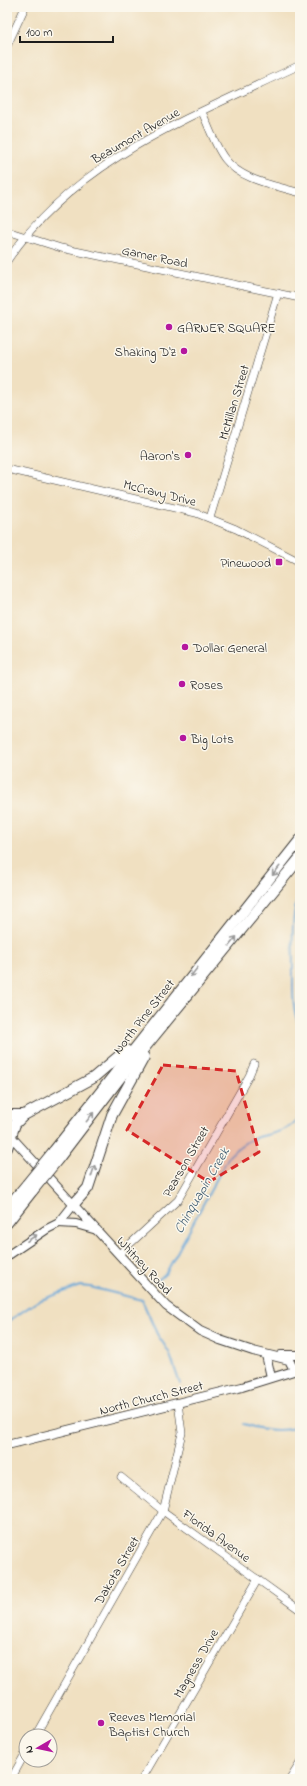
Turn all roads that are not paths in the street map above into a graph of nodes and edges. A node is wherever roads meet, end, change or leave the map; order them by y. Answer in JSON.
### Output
{"nodes":[{"id":1,"x":25,"y":7,"type":"edge"},
{"id":2,"x":7,"y":46,"type":"edge"},
{"id":3,"x":300,"y":65,"type":"edge"},
{"id":4,"x":202,"y":112,"type":"junction"},
{"id":5,"x":300,"y":193,"type":"edge"},
{"id":6,"x":7,"y":231,"type":"edge"},
{"id":7,"x":24,"y":237,"type":"junction"},
{"id":8,"x":7,"y":261,"type":"edge"},
{"id":9,"x":278,"y":293,"type":"junction"},
{"id":10,"x":300,"y":298,"type":"edge"},
{"id":11,"x":7,"y":469,"type":"edge"},
{"id":12,"x":210,"y":518,"type":"junction"},
{"id":13,"x":300,"y":562,"type":"edge"},
{"id":14,"x":300,"y":840,"type":"edge"},
{"id":15,"x":300,"y":858,"type":"edge"},
{"id":16,"x":161,"y":1022,"type":"junction"},
{"id":17,"x":254,"y":1064,"type":"dead end"},
{"id":18,"x":7,"y":1115,"type":"edge"},
{"id":19,"x":24,"y":1115,"type":"junction"},
{"id":20,"x":9,"y":1134,"type":"edge"},
{"id":21,"x":7,"y":1148,"type":"edge"},
{"id":22,"x":30,"y":1187,"type":"junction"},
{"id":23,"x":74,"y":1204,"type":"junction"},
{"id":24,"x":7,"y":1208,"type":"edge"},
{"id":25,"x":7,"y":1223,"type":"edge"},
{"id":26,"x":59,"y":1223,"type":"junction"},
{"id":27,"x":97,"y":1230,"type":"junction"},
{"id":28,"x":119,"y":1254,"type":"junction"},
{"id":29,"x":7,"y":1256,"type":"edge"},
{"id":30,"x":267,"y":1355,"type":"junction"},
{"id":31,"x":300,"y":1355,"type":"edge"},
{"id":32,"x":297,"y":1370,"type":"edge"},
{"id":33,"x":271,"y":1377,"type":"junction"},
{"id":34,"x":178,"y":1403,"type":"junction"},
{"id":35,"x":7,"y":1446,"type":"edge"},
{"id":36,"x":121,"y":1477,"type":"dead end"},
{"id":37,"x":163,"y":1511,"type":"junction"},
{"id":38,"x":258,"y":1579,"type":"junction"},
{"id":39,"x":300,"y":1610,"type":"edge"},
{"id":40,"x":40,"y":1728,"type":"edge"},
{"id":41,"x":300,"y":1762,"type":"edge"},
{"id":42,"x":18,"y":1766,"type":"edge"},
{"id":43,"x":11,"y":1779,"type":"edge"},
{"id":44,"x":142,"y":1779,"type":"edge"},
{"id":45,"x":290,"y":1779,"type":"edge"}],
"edges":[{"from":1,"to":2,"type":"street"},
{"from":3,"to":4,"type":"street","name":"Beaumont Avenue"},
{"from":4,"to":5,"type":"street"},
{"from":4,"to":7,"type":"street","name":"Beaumont Avenue"},
{"from":6,"to":7,"type":"street","name":"Garner Road"},
{"from":7,"to":8,"type":"street","name":"Beaumont Avenue"},
{"from":7,"to":9,"type":"street","name":"Garner Road"},
{"from":9,"to":10,"type":"street","name":"Garner Road"},
{"from":9,"to":12,"type":"street","name":"McMillan Street"},
{"from":11,"to":12,"type":"street","name":"McCravy Drive"},
{"from":12,"to":13,"type":"street","name":"McCravy Drive"},
{"from":14,"to":16,"type":"highway","name":"North Pine Street","one_way":true},
{"from":16,"to":15,"type":"highway","name":"North Pine Street","one_way":true},
{"from":16,"to":19,"type":"highway"},
{"from":16,"to":22,"type":"highway","name":"North Pine Street","bridge":true},
{"from":23,"to":16,"type":"highway","one_way":true},
{"from":17,"to":28,"type":"street","name":"Pearson Street"},
{"from":18,"to":19,"type":"highway"},
{"from":19,"to":20,"type":"highway"},
{"from":20,"to":21,"type":"highway"},
{"from":20,"to":23,"type":"main road","name":"Whitney Road"},
{"from":22,"to":24,"type":"highway","name":"North Pine Street"},
{"from":22,"to":25,"type":"highway","name":"North Pine Street"},
{"from":23,"to":26,"type":"main road"},
{"from":23,"to":27,"type":"main road","name":"Whitney Road"},
{"from":26,"to":27,"type":"main road"},
{"from":29,"to":26,"type":"main road","one_way":true},
{"from":27,"to":28,"type":"main road","name":"Whitney Road"},
{"from":28,"to":30,"type":"main road","name":"Whitney Road"},
{"from":30,"to":31,"type":"main road"},
{"from":30,"to":32,"type":"main road","name":"Whitney Road"},
{"from":30,"to":33,"type":"main road"},
{"from":32,"to":33,"type":"main road","name":"North Church Street"},
{"from":33,"to":34,"type":"main road","name":"North Church Street"},
{"from":34,"to":35,"type":"main road","name":"North Church Street"},
{"from":34,"to":37,"type":"street","name":"Dakota Street"},
{"from":36,"to":37,"type":"street","name":"Florida Avenue"},
{"from":37,"to":38,"type":"street","name":"Florida Avenue"},
{"from":37,"to":40,"type":"street","name":"Dakota Street"},
{"from":38,"to":39,"type":"street","name":"Florida Avenue"},
{"from":38,"to":44,"type":"street","name":"Magness Drive"},
{"from":41,"to":45,"type":"street"},
{"from":42,"to":43,"type":"street"}]}
